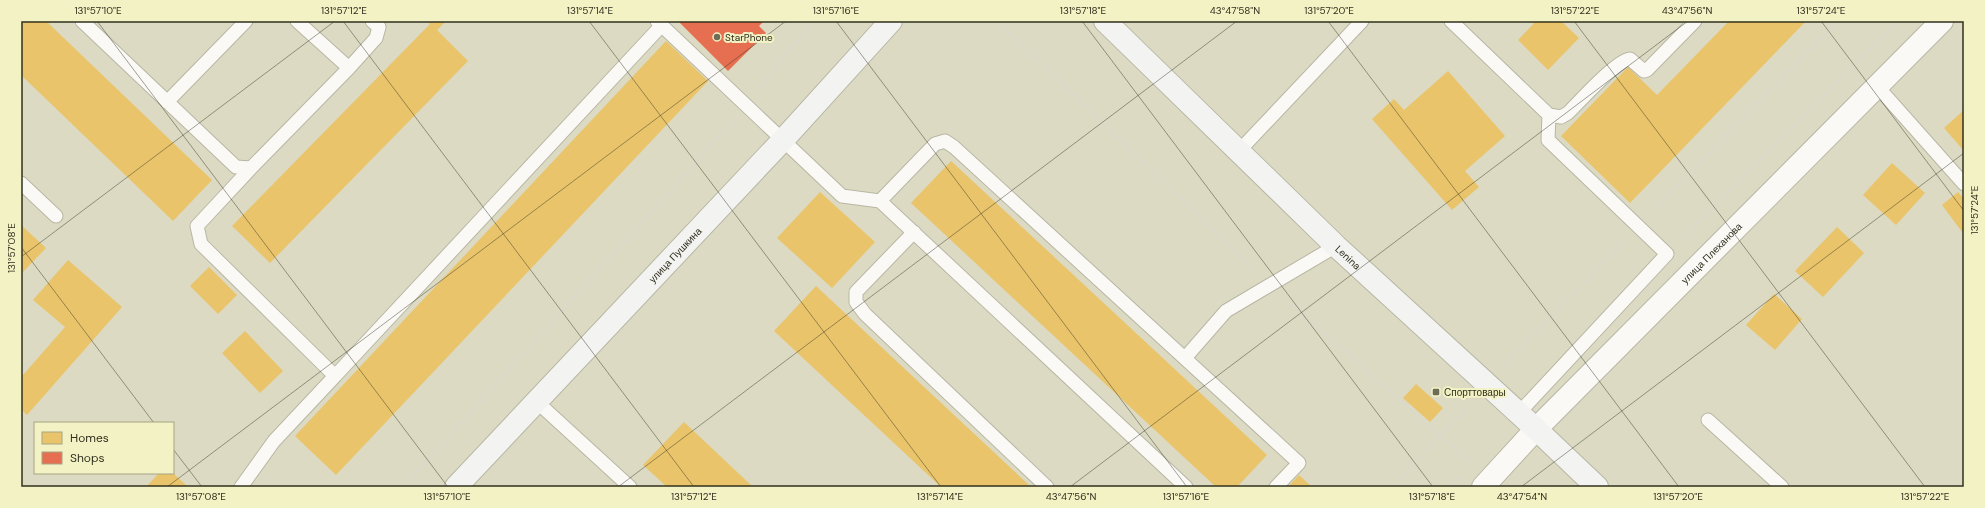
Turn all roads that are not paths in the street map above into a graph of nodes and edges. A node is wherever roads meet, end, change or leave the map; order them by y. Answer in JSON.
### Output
{"nodes":[{"id":1,"x":82,"y":21,"type":"edge"},
{"id":2,"x":246,"y":21,"type":"edge"},
{"id":3,"x":297,"y":21,"type":"edge"},
{"id":4,"x":372,"y":21,"type":"edge"},
{"id":5,"x":891,"y":21,"type":"edge"},
{"id":6,"x":1105,"y":21,"type":"edge"},
{"id":7,"x":1362,"y":21,"type":"edge"},
{"id":8,"x":1451,"y":21,"type":"edge"},
{"id":9,"x":1695,"y":21,"type":"edge"},
{"id":10,"x":1942,"y":21,"type":"edge"},
{"id":11,"x":660,"y":23,"type":"edge"},
{"id":12,"x":349,"y":68,"type":"junction"},
{"id":13,"x":1877,"y":86,"type":"junction"},
{"id":14,"x":167,"y":102,"type":"junction"},
{"id":15,"x":1549,"y":115,"type":"junction"},
{"id":16,"x":783,"y":140,"type":"junction"},
{"id":17,"x":1239,"y":151,"type":"junction"},
{"id":18,"x":251,"y":168,"type":"junction"},
{"id":19,"x":21,"y":183,"type":"edge"},
{"id":20,"x":1964,"y":184,"type":"edge"},
{"id":21,"x":880,"y":201,"type":"junction"},
{"id":22,"x":56,"y":216,"type":"dead end"},
{"id":23,"x":914,"y":232,"type":"junction"},
{"id":24,"x":1336,"y":246,"type":"junction"},
{"id":25,"x":1185,"y":358,"type":"junction"},
{"id":26,"x":335,"y":376,"type":"junction"},
{"id":27,"x":536,"y":401,"type":"junction"},
{"id":28,"x":1518,"y":414,"type":"junction"},
{"id":29,"x":1708,"y":420,"type":"dead end"},
{"id":30,"x":1536,"y":429,"type":"junction"},
{"id":31,"x":1486,"y":483,"type":"edge"},
{"id":32,"x":241,"y":487,"type":"edge"},
{"id":33,"x":456,"y":487,"type":"edge"},
{"id":34,"x":630,"y":487,"type":"edge"},
{"id":35,"x":1047,"y":487,"type":"edge"},
{"id":36,"x":1186,"y":487,"type":"edge"},
{"id":37,"x":1276,"y":487,"type":"edge"},
{"id":38,"x":1597,"y":487,"type":"edge"},
{"id":39,"x":1782,"y":487,"type":"edge"}],
"edges":[{"from":1,"to":14,"type":"lane"},
{"from":2,"to":14,"type":"lane"},
{"from":3,"to":12,"type":"lane"},
{"from":4,"to":12,"type":"lane"},
{"from":5,"to":16,"type":"main road","name":"улица Пушкина"},
{"from":6,"to":17,"type":"main road","name":"Lenina"},
{"from":7,"to":17,"type":"lane"},
{"from":8,"to":15,"type":"lane"},
{"from":9,"to":15,"type":"lane"},
{"from":10,"to":13,"type":"street","name":"улица Плеханова"},
{"from":11,"to":16,"type":"lane"},
{"from":11,"to":26,"type":"lane"},
{"from":12,"to":18,"type":"lane"},
{"from":13,"to":20,"type":"lane"},
{"from":13,"to":30,"type":"street","name":"улица Плеханова"},
{"from":14,"to":18,"type":"lane"},
{"from":15,"to":28,"type":"lane"},
{"from":16,"to":21,"type":"lane"},
{"from":16,"to":27,"type":"main road","name":"улица Пушкина"},
{"from":17,"to":24,"type":"main road","name":"Lenina"},
{"from":18,"to":26,"type":"lane"},
{"from":19,"to":22,"type":"lane"},
{"from":21,"to":23,"type":"lane"},
{"from":21,"to":25,"type":"lane"},
{"from":23,"to":35,"type":"lane"},
{"from":23,"to":36,"type":"lane"},
{"from":24,"to":25,"type":"lane"},
{"from":24,"to":28,"type":"main road","name":"Lenina"},
{"from":25,"to":37,"type":"lane"},
{"from":26,"to":32,"type":"lane"},
{"from":27,"to":33,"type":"main road","name":"улица Пушкина"},
{"from":27,"to":34,"type":"lane"},
{"from":28,"to":30,"type":"main road","name":"Lenina"},
{"from":29,"to":39,"type":"lane"},
{"from":30,"to":31,"type":"street","name":"улица Плеханова"},
{"from":30,"to":38,"type":"main road","name":"Lenina"}]}
